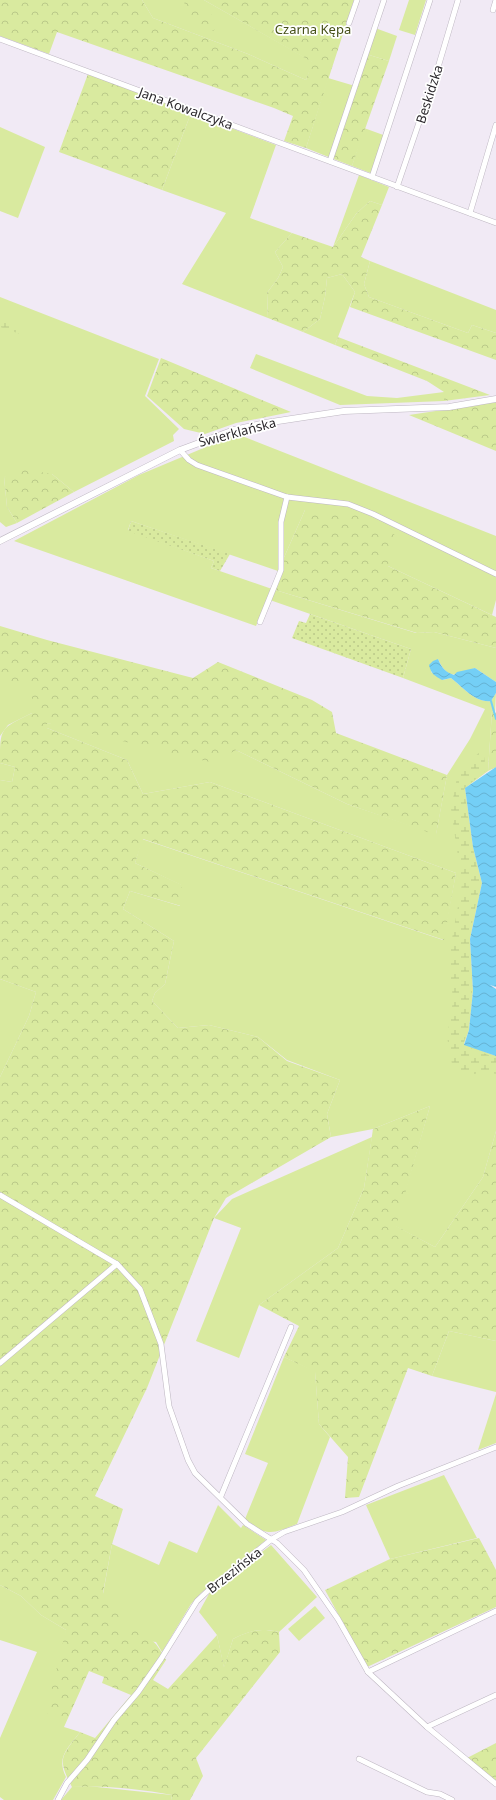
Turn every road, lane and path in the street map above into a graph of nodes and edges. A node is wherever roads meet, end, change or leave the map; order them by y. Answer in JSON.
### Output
{"nodes":[{"id":1,"x":357,"y":0,"type":"edge"},
{"id":2,"x":384,"y":0,"type":"edge"},
{"id":3,"x":430,"y":0,"type":"edge"},
{"id":4,"x":458,"y":0,"type":"edge"},
{"id":5,"x":496,"y":0,"type":"edge"},
{"id":6,"x":493,"y":10,"type":"dead end"},
{"id":7,"x":349,"y":23,"type":"dead end"},
{"id":8,"x":0,"y":39,"type":"edge"},
{"id":9,"x":496,"y":125,"type":"edge"},
{"id":10,"x":330,"y":161,"type":"junction"},
{"id":11,"x":372,"y":177,"type":"junction"},
{"id":12,"x":398,"y":187,"type":"junction"},
{"id":13,"x":470,"y":213,"type":"junction"},
{"id":14,"x":496,"y":223,"type":"edge"},
{"id":15,"x":496,"y":399,"type":"edge"},
{"id":16,"x":180,"y":450,"type":"junction"},
{"id":17,"x":287,"y":497,"type":"junction"},
{"id":18,"x":0,"y":541,"type":"edge"},
{"id":19,"x":496,"y":574,"type":"edge"},
{"id":20,"x":260,"y":622,"type":"dead end"},
{"id":21,"x":0,"y":1195,"type":"edge"},
{"id":22,"x":116,"y":1264,"type":"junction"},
{"id":23,"x":291,"y":1327,"type":"dead end"},
{"id":24,"x":0,"y":1363,"type":"edge"},
{"id":25,"x":496,"y":1447,"type":"edge"},
{"id":26,"x":221,"y":1496,"type":"junction"},
{"id":27,"x":272,"y":1539,"type":"junction"},
{"id":28,"x":496,"y":1611,"type":"edge"},
{"id":29,"x":368,"y":1672,"type":"junction"},
{"id":30,"x":496,"y":1695,"type":"edge"},
{"id":31,"x":427,"y":1727,"type":"junction"},
{"id":32,"x":359,"y":1759,"type":"dead end"},
{"id":33,"x":496,"y":1784,"type":"edge"},
{"id":34,"x":58,"y":1800,"type":"edge"},
{"id":35,"x":452,"y":1800,"type":"edge"}],
"edges":[{"from":1,"to":7,"type":"street"},
{"from":2,"to":10,"type":"street"},
{"from":3,"to":11,"type":"street"},
{"from":4,"to":12,"type":"street","name":"Beskidzka"},
{"from":5,"to":6,"type":"street"},
{"from":8,"to":10,"type":"street","name":"Jana Kowalczyka"},
{"from":9,"to":13,"type":"street"},
{"from":10,"to":11,"type":"street","name":"Jana Kowalczyka"},
{"from":11,"to":12,"type":"street","name":"Jana Kowalczyka"},
{"from":12,"to":13,"type":"street","name":"Jana Kowalczyka"},
{"from":13,"to":14,"type":"street","name":"Jana Kowalczyka"},
{"from":15,"to":16,"type":"street","name":"Świerklańska"},
{"from":16,"to":17,"type":"street"},
{"from":16,"to":18,"type":"street","name":"Świerklańska"},
{"from":17,"to":19,"type":"street"},
{"from":17,"to":20,"type":"street"},
{"from":21,"to":22,"type":"street"},
{"from":22,"to":24,"type":"street"},
{"from":22,"to":26,"type":"street"},
{"from":23,"to":26,"type":"street"},
{"from":25,"to":27,"type":"street","name":"Brzezińska"},
{"from":26,"to":27,"type":"street"},
{"from":27,"to":29,"type":"street"},
{"from":27,"to":34,"type":"street","name":"Brzezińska"},
{"from":28,"to":29,"type":"street"},
{"from":29,"to":31,"type":"street"},
{"from":30,"to":31,"type":"street"},
{"from":31,"to":33,"type":"street"},
{"from":32,"to":35,"type":"street"}]}
